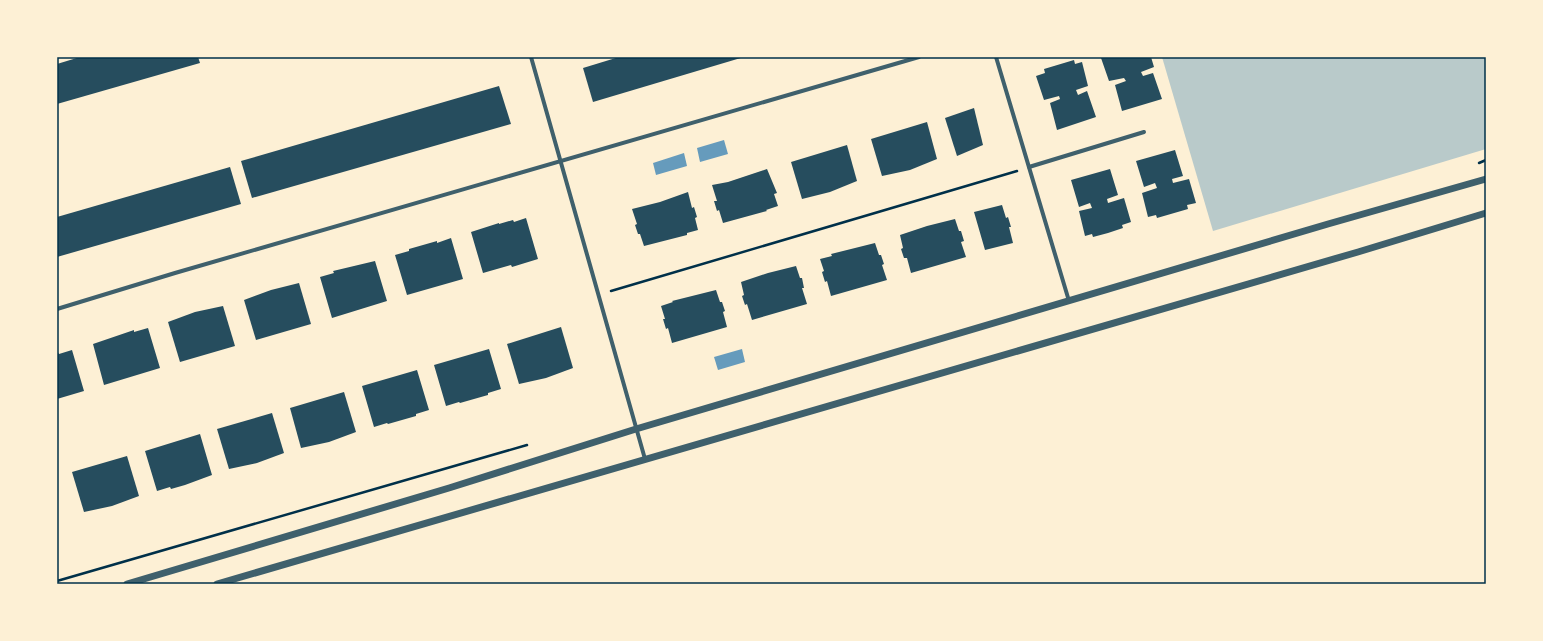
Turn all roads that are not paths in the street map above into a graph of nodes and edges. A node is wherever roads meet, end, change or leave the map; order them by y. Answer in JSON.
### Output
{"nodes":[{"id":1,"x":531,"y":57,"type":"edge"},
{"id":2,"x":919,"y":57,"type":"edge"},
{"id":3,"x":996,"y":57,"type":"edge"},
{"id":4,"x":1144,"y":132,"type":"dead end"},
{"id":5,"x":561,"y":160,"type":"junction"},
{"id":6,"x":1029,"y":168,"type":"junction"},
{"id":7,"x":1486,"y":179,"type":"edge"},
{"id":8,"x":1486,"y":213,"type":"edge"},
{"id":9,"x":1069,"y":301,"type":"junction"},
{"id":10,"x":57,"y":308,"type":"edge"},
{"id":11,"x":636,"y":429,"type":"junction"},
{"id":12,"x":645,"y":459,"type":"junction"},
{"id":13,"x":127,"y":584,"type":"edge"},
{"id":14,"x":217,"y":584,"type":"edge"}],
"edges":[{"from":1,"to":5,"type":"street"},
{"from":2,"to":5,"type":"street"},
{"from":3,"to":6,"type":"street"},
{"from":4,"to":6,"type":"street"},
{"from":5,"to":10,"type":"street"},
{"from":5,"to":11,"type":"street"},
{"from":6,"to":9,"type":"street"},
{"from":7,"to":9,"type":"street"},
{"from":8,"to":12,"type":"street"},
{"from":9,"to":11,"type":"street"},
{"from":11,"to":12,"type":"street"},
{"from":11,"to":13,"type":"street"},
{"from":12,"to":14,"type":"street"}]}
